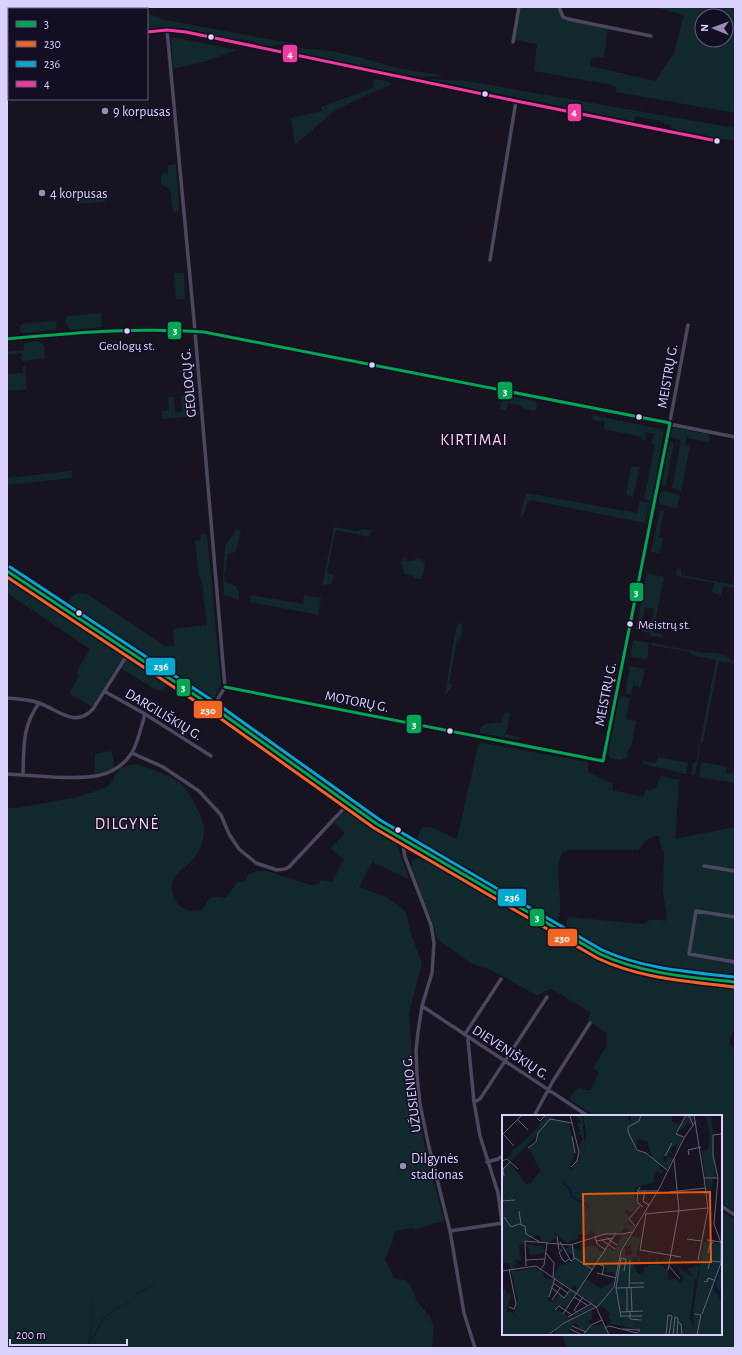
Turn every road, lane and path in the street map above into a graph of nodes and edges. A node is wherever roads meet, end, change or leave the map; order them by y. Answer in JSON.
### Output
{"nodes":[{"id":1,"x":519,"y":7,"type":"edge"},
{"id":2,"x":559,"y":7,"type":"edge"},
{"id":3,"x":167,"y":30,"type":"junction"},
{"id":4,"x":148,"y":32,"type":"edge"},
{"id":5,"x":651,"y":36,"type":"dead end"},
{"id":6,"x":513,"y":42,"type":"dead end"},
{"id":7,"x":516,"y":101,"type":"junction"},
{"id":8,"x":717,"y":141,"type":"dead end"},
{"id":9,"x":490,"y":260,"type":"dead end"},
{"id":10,"x":688,"y":325,"type":"dead end"},
{"id":11,"x":195,"y":331,"type":"junction"},
{"id":12,"x":7,"y":339,"type":"edge"},
{"id":13,"x":670,"y":424,"type":"junction"},
{"id":14,"x":735,"y":437,"type":"edge"},
{"id":15,"x":7,"y":571,"type":"edge"},
{"id":16,"x":129,"y":652,"type":"junction"},
{"id":17,"x":225,"y":687,"type":"junction"},
{"id":18,"x":104,"y":692,"type":"junction"},
{"id":19,"x":7,"y":698,"type":"edge"},
{"id":20,"x":39,"y":703,"type":"junction"},
{"id":21,"x":212,"y":707,"type":"junction"},
{"id":22,"x":145,"y":714,"type":"junction"},
{"id":23,"x":132,"y":753,"type":"junction"},
{"id":24,"x":211,"y":756,"type":"dead end"},
{"id":25,"x":603,"y":761,"type":"joint"},
{"id":26,"x":7,"y":774,"type":"edge"},
{"id":27,"x":23,"y":775,"type":"junction"},
{"id":28,"x":348,"y":804,"type":"junction"},
{"id":29,"x":406,"y":841,"type":"junction"},
{"id":30,"x":704,"y":866,"type":"dead end"},
{"id":31,"x":735,"y":871,"type":"edge"},
{"id":32,"x":735,"y":917,"type":"edge"},
{"id":33,"x":735,"y":962,"type":"edge"},
{"id":34,"x":502,"y":979,"type":"dead end"},
{"id":35,"x":735,"y":982,"type":"edge"},
{"id":36,"x":547,"y":997,"type":"dead end"},
{"id":37,"x":422,"y":1006,"type":"junction"},
{"id":38,"x":590,"y":1023,"type":"dead end"},
{"id":39,"x":465,"y":1034,"type":"junction"},
{"id":40,"x":469,"y":1037,"type":"junction"},
{"id":41,"x":505,"y":1061,"type":"junction"},
{"id":42,"x":548,"y":1089,"type":"junction"},
{"id":43,"x":474,"y":1102,"type":"junction"},
{"id":44,"x":535,"y":1115,"type":"edge"},
{"id":45,"x":587,"y":1115,"type":"edge"},
{"id":46,"x":502,"y":1156,"type":"edge"},
{"id":47,"x":487,"y":1162,"type":"junction"},
{"id":48,"x":722,"y":1207,"type":"edge"},
{"id":49,"x":735,"y":1215,"type":"edge"},
{"id":50,"x":502,"y":1217,"type":"edge"},
{"id":51,"x":502,"y":1223,"type":"edge"},
{"id":52,"x":450,"y":1231,"type":"junction"},
{"id":53,"x":475,"y":1348,"type":"edge"}],
"edges":[{"from":1,"to":6,"type":"street"},
{"from":2,"to":5,"type":"street"},
{"from":3,"to":4,"type":"street"},
{"from":3,"to":7,"type":"street"},
{"from":3,"to":11,"type":"street","name":"GEOLOGŲ G."},
{"from":7,"to":8,"type":"street"},
{"from":7,"to":9,"type":"street"},
{"from":10,"to":13,"type":"street","name":"MEISTRŲ G."},
{"from":11,"to":12,"type":"street"},
{"from":11,"to":13,"type":"street"},
{"from":11,"to":17,"type":"street","name":"GEOLOGŲ G."},
{"from":13,"to":14,"type":"street"},
{"from":13,"to":25,"type":"street","name":"MEISTRŲ G."},
{"from":15,"to":16,"type":"main road"},
{"from":16,"to":18,"type":"street"},
{"from":16,"to":21,"type":"main road"},
{"from":17,"to":21,"type":"street"},
{"from":17,"to":25,"type":"street","name":"MOTORŲ G."},
{"from":18,"to":20,"type":"street"},
{"from":18,"to":22,"type":"street","name":"DARGILIŠKIŲ G."},
{"from":19,"to":20,"type":"street"},
{"from":20,"to":27,"type":"street"},
{"from":21,"to":28,"type":"main road"},
{"from":22,"to":23,"type":"street"},
{"from":22,"to":24,"type":"street","name":"DARGILIŠKIŲ G."},
{"from":23,"to":27,"type":"street"},
{"from":23,"to":28,"type":"street"},
{"from":26,"to":27,"type":"street"},
{"from":28,"to":29,"type":"main road"},
{"from":29,"to":35,"type":"main road"},
{"from":29,"to":37,"type":"street","name":"UŽUSIENIO G."},
{"from":30,"to":31,"type":"street"},
{"from":32,"to":33,"type":"street"},
{"from":34,"to":39,"type":"street"},
{"from":36,"to":41,"type":"street"},
{"from":37,"to":39,"type":"street","name":"DIEVENIŠKIŲ G."},
{"from":37,"to":52,"type":"street","name":"UŽUSIENIO G."},
{"from":38,"to":42,"type":"street"},
{"from":39,"to":40,"type":"street","name":"DIEVENIŠKIŲ G."},
{"from":40,"to":41,"type":"street","name":"DIEVENIŠKIŲ G."},
{"from":40,"to":43,"type":"street"},
{"from":41,"to":42,"type":"street","name":"DIEVENIŠKIŲ G."},
{"from":41,"to":43,"type":"street"},
{"from":42,"to":44,"type":"street"},
{"from":42,"to":45,"type":"street","name":"DIEVENIŠKIŲ G."},
{"from":43,"to":47,"type":"street"},
{"from":46,"to":47,"type":"street"},
{"from":47,"to":50,"type":"street"},
{"from":48,"to":49,"type":"street"},
{"from":51,"to":52,"type":"street"},
{"from":52,"to":53,"type":"street","name":"UŽUSIENIO G."}]}
